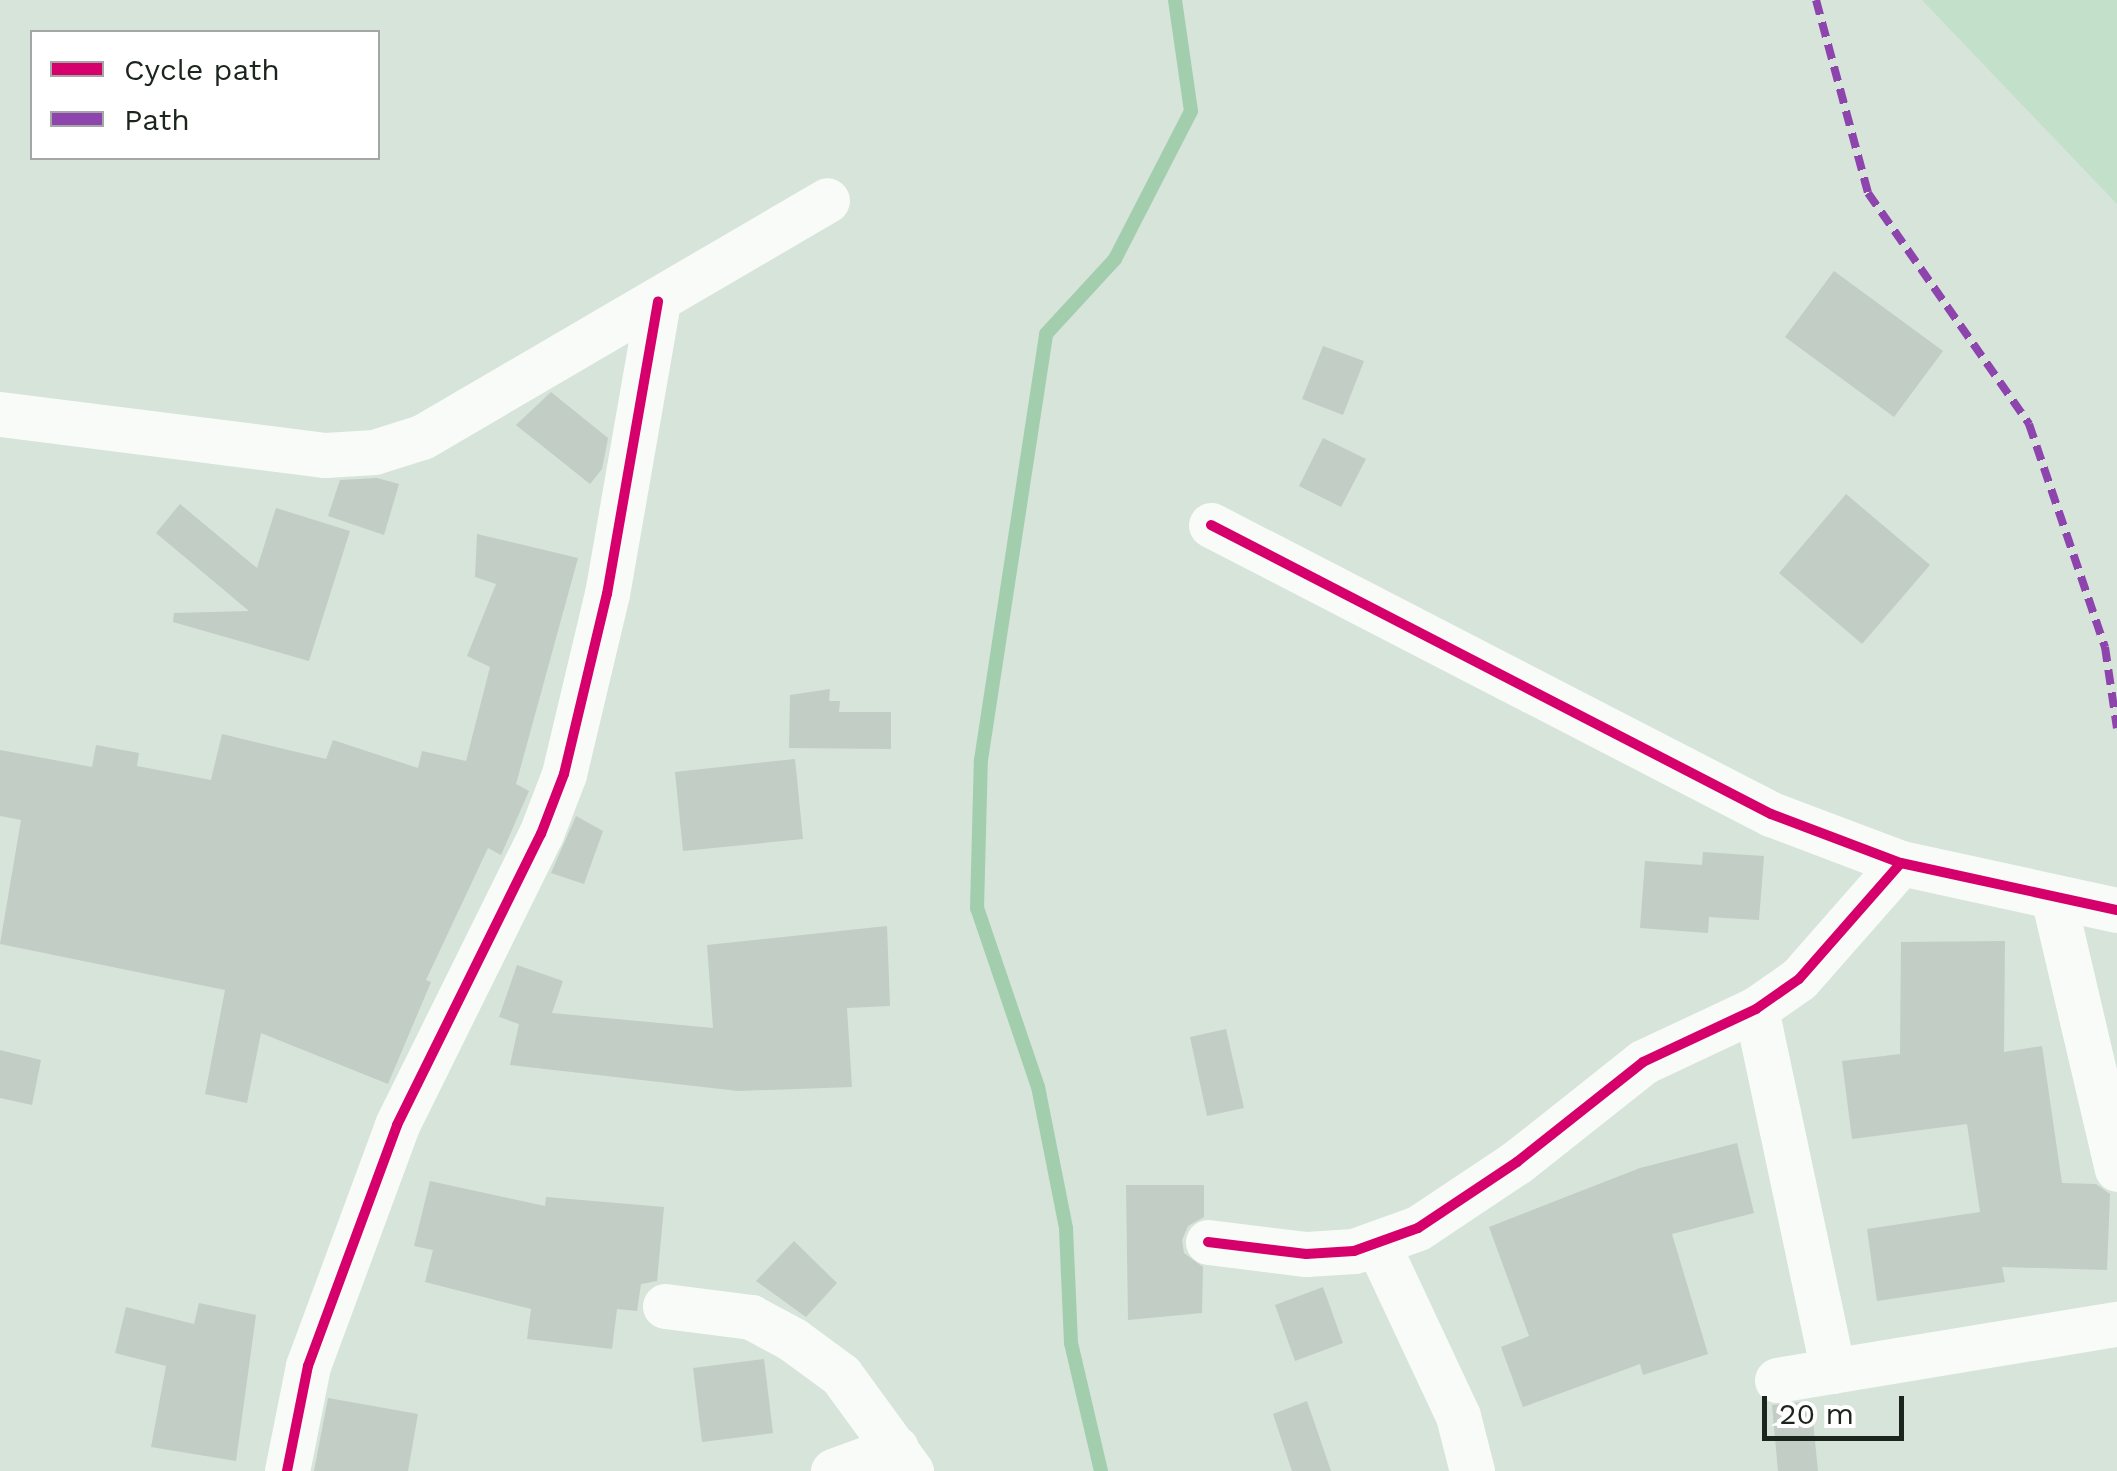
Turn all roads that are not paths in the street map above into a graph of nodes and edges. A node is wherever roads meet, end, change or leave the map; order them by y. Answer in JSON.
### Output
{"nodes":[{"id":1,"x":827,"y":200,"type":"dead end"},
{"id":2,"x":658,"y":300,"type":"junction"},
{"id":3,"x":0,"y":414,"type":"edge"},
{"id":4,"x":1210,"y":526,"type":"dead end"},
{"id":5,"x":1901,"y":863,"type":"junction"},
{"id":6,"x":2054,"y":901,"type":"junction"},
{"id":7,"x":2117,"y":910,"type":"edge"},
{"id":8,"x":1756,"y":1009,"type":"junction"},
{"id":9,"x":2117,"y":1170,"type":"edge"},
{"id":10,"x":1208,"y":1242,"type":"dead end"},
{"id":11,"x":1376,"y":1243,"type":"junction"},
{"id":12,"x":665,"y":1306,"type":"dead end"},
{"id":13,"x":2117,"y":1324,"type":"edge"},
{"id":14,"x":1833,"y":1371,"type":"junction"},
{"id":15,"x":1778,"y":1380,"type":"dead end"},
{"id":16,"x":904,"y":1459,"type":"edge"},
{"id":17,"x":287,"y":1471,"type":"edge"},
{"id":18,"x":833,"y":1471,"type":"edge"},
{"id":19,"x":1472,"y":1471,"type":"edge"}],
"edges":[{"from":1,"to":2,"type":"street"},
{"from":2,"to":3,"type":"street"},
{"from":2,"to":17,"type":"street"},
{"from":4,"to":5,"type":"street"},
{"from":5,"to":6,"type":"street"},
{"from":5,"to":8,"type":"street"},
{"from":6,"to":7,"type":"street"},
{"from":6,"to":9,"type":"street"},
{"from":8,"to":11,"type":"street"},
{"from":8,"to":14,"type":"street"},
{"from":10,"to":11,"type":"street"},
{"from":11,"to":19,"type":"street"},
{"from":12,"to":16,"type":"street"},
{"from":13,"to":14,"type":"street"},
{"from":14,"to":15,"type":"street"},
{"from":16,"to":18,"type":"street"}]}
